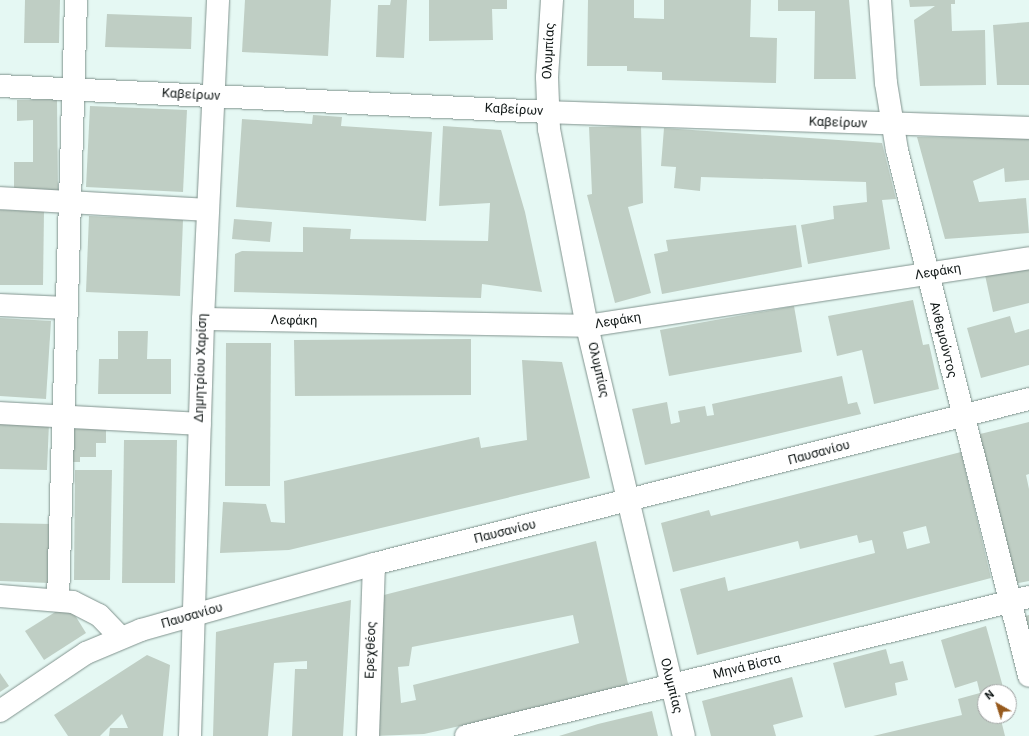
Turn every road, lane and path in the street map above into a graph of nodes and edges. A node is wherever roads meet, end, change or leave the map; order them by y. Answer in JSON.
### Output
{"nodes":[{"id":1,"x":76,"y":0,"type":"edge"},
{"id":2,"x":218,"y":0,"type":"edge"},
{"id":3,"x":552,"y":0,"type":"edge"},
{"id":4,"x":880,"y":0,"type":"edge"},
{"id":5,"x":0,"y":86,"type":"edge"},
{"id":6,"x":73,"y":89,"type":"junction"},
{"id":7,"x":214,"y":96,"type":"junction"},
{"id":8,"x":547,"y":112,"type":"junction"},
{"id":9,"x":893,"y":125,"type":"junction"},
{"id":10,"x":1029,"y":128,"type":"edge"},
{"id":11,"x":0,"y":198,"type":"edge"},
{"id":12,"x":72,"y":204,"type":"junction"},
{"id":13,"x":207,"y":210,"type":"junction"},
{"id":14,"x":1029,"y":258,"type":"edge"},
{"id":15,"x":926,"y":274,"type":"junction"},
{"id":16,"x":0,"y":305,"type":"edge"},
{"id":17,"x":67,"y":308,"type":"junction"},
{"id":18,"x":203,"y":319,"type":"junction"},
{"id":19,"x":587,"y":326,"type":"junction"},
{"id":20,"x":1029,"y":399,"type":"edge"},
{"id":21,"x":0,"y":413,"type":"edge"},
{"id":22,"x":962,"y":416,"type":"junction"},
{"id":23,"x":63,"y":418,"type":"junction"},
{"id":24,"x":200,"y":424,"type":"junction"},
{"id":25,"x":628,"y":502,"type":"junction"},
{"id":26,"x":374,"y":564,"type":"junction"},
{"id":27,"x":0,"y":596,"type":"edge"},
{"id":28,"x":58,"y":600,"type":"junction"},
{"id":29,"x":1020,"y":600,"type":"edge"},
{"id":30,"x":195,"y":615,"type":"junction"},
{"id":31,"x":120,"y":637,"type":"junction"},
{"id":32,"x":1029,"y":676,"type":"edge"},
{"id":33,"x":671,"y":686,"type":"junction"},
{"id":34,"x":0,"y":711,"type":"edge"},
{"id":35,"x":190,"y":736,"type":"edge"},
{"id":36,"x":368,"y":736,"type":"edge"},
{"id":37,"x":466,"y":736,"type":"edge"},
{"id":38,"x":684,"y":736,"type":"edge"}],
"edges":[{"from":1,"to":6,"type":"street"},
{"from":2,"to":7,"type":"street","name":"Δημητρίου Χαρίση"},
{"from":3,"to":8,"type":"street","name":"Ολυμπίας"},
{"from":4,"to":9,"type":"street","name":"Ανθεμούντος"},
{"from":5,"to":6,"type":"street","name":"Καβείρων"},
{"from":6,"to":7,"type":"street","name":"Καβείρων"},
{"from":6,"to":12,"type":"street"},
{"from":7,"to":8,"type":"street","name":"Καβείρων"},
{"from":7,"to":13,"type":"street","name":"Δημητρίου Χαρίση"},
{"from":8,"to":9,"type":"street","name":"Καβείρων"},
{"from":8,"to":19,"type":"street","name":"Ολυμπίας"},
{"from":9,"to":10,"type":"street","name":"Καβείρων"},
{"from":9,"to":15,"type":"street","name":"Ανθεμούντος"},
{"from":11,"to":12,"type":"street"},
{"from":12,"to":13,"type":"street"},
{"from":12,"to":17,"type":"street"},
{"from":13,"to":18,"type":"street","name":"Δημητρίου Χαρίση"},
{"from":14,"to":15,"type":"street","name":"Λεφάκη"},
{"from":15,"to":19,"type":"street","name":"Λεφάκη"},
{"from":15,"to":22,"type":"street","name":"Ανθεμούντος"},
{"from":16,"to":17,"type":"street"},
{"from":17,"to":23,"type":"street"},
{"from":18,"to":19,"type":"street","name":"Λεφάκη"},
{"from":18,"to":24,"type":"street","name":"Δημητρίου Χαρίση"},
{"from":19,"to":25,"type":"street","name":"Ολυμπίας"},
{"from":20,"to":22,"type":"street","name":"Παυσανίου"},
{"from":21,"to":23,"type":"street"},
{"from":22,"to":25,"type":"street","name":"Παυσανίου"},
{"from":22,"to":29,"type":"street","name":"Ανθεμούντος"},
{"from":23,"to":24,"type":"street"},
{"from":23,"to":28,"type":"street"},
{"from":24,"to":30,"type":"street","name":"Δημητρίου Χαρίση"},
{"from":25,"to":26,"type":"street","name":"Παυσανίου"},
{"from":25,"to":33,"type":"street","name":"Ολυμπίας"},
{"from":26,"to":30,"type":"street","name":"Παυσανίου"},
{"from":26,"to":36,"type":"street","name":"Ερεχθέος"},
{"from":27,"to":28,"type":"street"},
{"from":28,"to":31,"type":"street"},
{"from":29,"to":32,"type":"street","name":"Ανθεμούντος"},
{"from":29,"to":33,"type":"street","name":"Μηνά Βίστα"},
{"from":30,"to":31,"type":"street","name":"Παυσανίου"},
{"from":30,"to":35,"type":"street","name":"Δημητρίου Χαρίση"},
{"from":31,"to":34,"type":"street","name":"Παυσανίου"},
{"from":33,"to":37,"type":"street","name":"Μηνά Βίστα"},
{"from":33,"to":38,"type":"street","name":"Ολυμπίας"}]}
